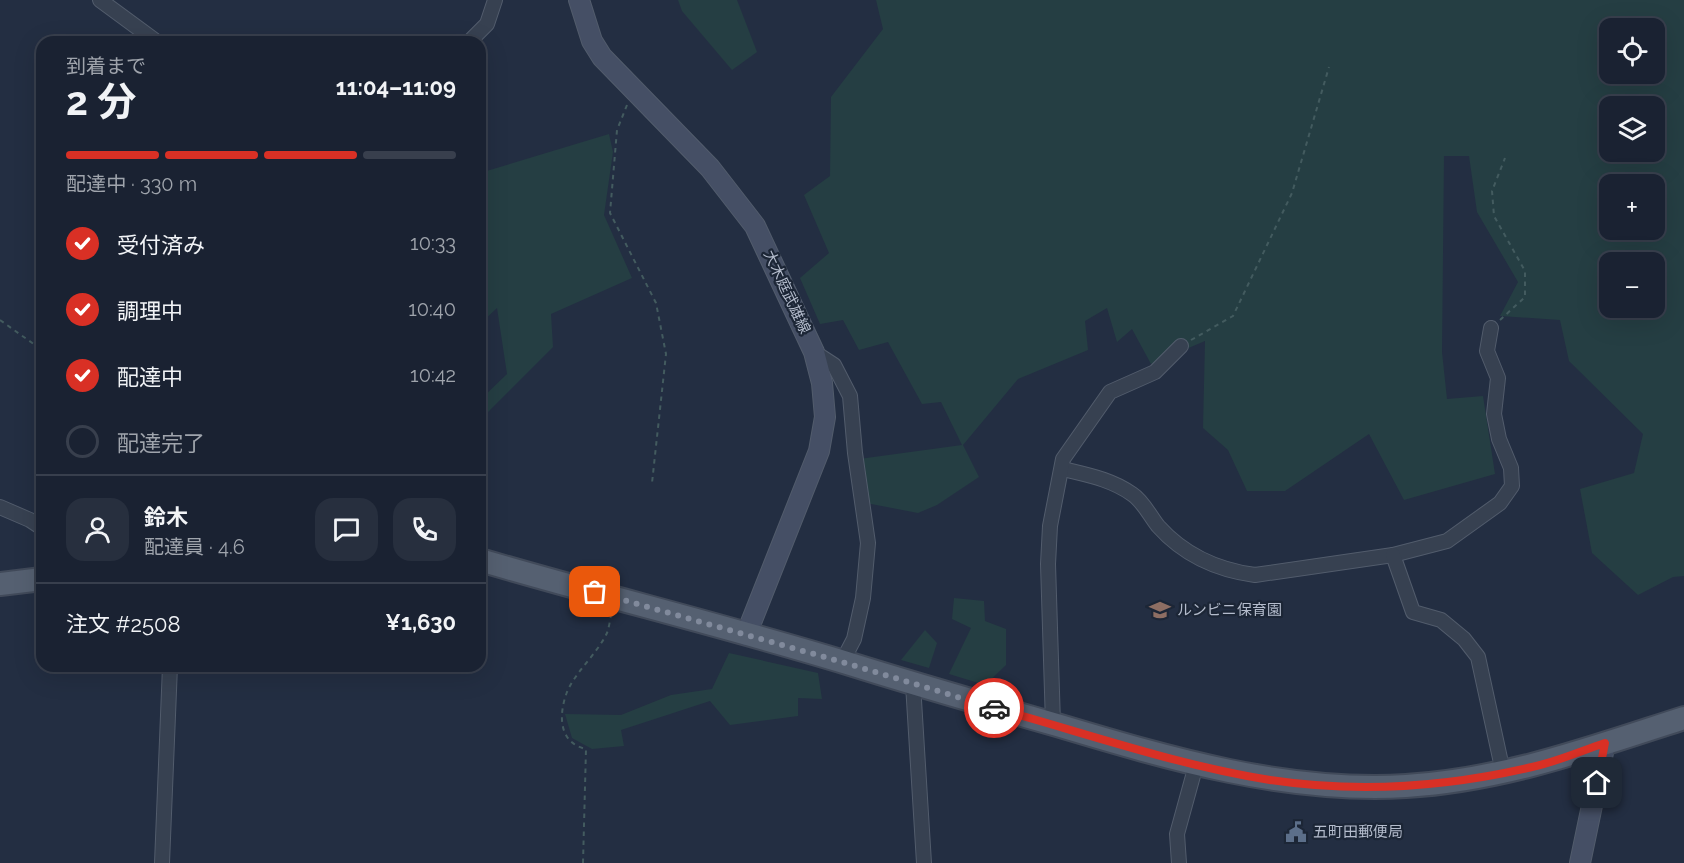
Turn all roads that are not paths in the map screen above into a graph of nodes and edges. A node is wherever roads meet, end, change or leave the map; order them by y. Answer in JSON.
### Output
{"nodes":[{"id":1,"x":100,"y":0,"type":"edge"},
{"id":2,"x":495,"y":0,"type":"edge"},
{"id":3,"x":579,"y":0,"type":"edge"},
{"id":4,"x":149,"y":36,"type":"edge"},
{"id":5,"x":475,"y":36,"type":"edge"},
{"id":6,"x":1491,"y":328,"type":"road end"},
{"id":7,"x":1181,"y":346,"type":"road end"},
{"id":8,"x":814,"y":352,"type":"junction"},
{"id":9,"x":1063,"y":469,"type":"junction"},
{"id":10,"x":0,"y":507,"type":"edge"},
{"id":11,"x":36,"y":524,"type":"edge"},
{"id":12,"x":1393,"y":555,"type":"junction"},
{"id":13,"x":486,"y":562,"type":"edge"},
{"id":14,"x":36,"y":580,"type":"edge"},
{"id":15,"x":0,"y":584,"type":"edge"},
{"id":16,"x":746,"y":635,"type":"junction"},
{"id":17,"x":842,"y":662,"type":"junction"},
{"id":18,"x":170,"y":672,"type":"edge"},
{"id":19,"x":913,"y":684,"type":"junction"},
{"id":20,"x":1684,"y":718,"type":"edge"},
{"id":21,"x":1053,"y":724,"type":"junction"},
{"id":22,"x":1605,"y":743,"type":"junction"},
{"id":23,"x":1196,"y":765,"type":"junction"},
{"id":24,"x":1503,"y":772,"type":"junction"},
{"id":25,"x":162,"y":863,"type":"edge"},
{"id":26,"x":924,"y":863,"type":"edge"},
{"id":27,"x":1179,"y":863,"type":"edge"},
{"id":28,"x":1580,"y":863,"type":"edge"}],
"edges":[{"from":1,"to":4,"type":"street"},
{"from":2,"to":5,"type":"street"},
{"from":3,"to":8,"type":"main road","name":"大木庭武雄線"},
{"from":6,"to":12,"type":"street"},
{"from":7,"to":9,"type":"street"},
{"from":8,"to":16,"type":"main road","name":"大木庭武雄線"},
{"from":8,"to":17,"type":"street"},
{"from":9,"to":12,"type":"street"},
{"from":9,"to":21,"type":"street"},
{"from":10,"to":11,"type":"street"},
{"from":12,"to":24,"type":"street"},
{"from":13,"to":16,"type":"main road"},
{"from":14,"to":15,"type":"main road"},
{"from":16,"to":17,"type":"main road"},
{"from":17,"to":19,"type":"main road"},
{"from":18,"to":25,"type":"street"},
{"from":19,"to":21,"type":"main road"},
{"from":19,"to":26,"type":"street"},
{"from":20,"to":22,"type":"main road"},
{"from":21,"to":23,"type":"main road"},
{"from":22,"to":24,"type":"main road"},
{"from":22,"to":28,"type":"main road"},
{"from":23,"to":24,"type":"main road"},
{"from":23,"to":27,"type":"street"}]}
